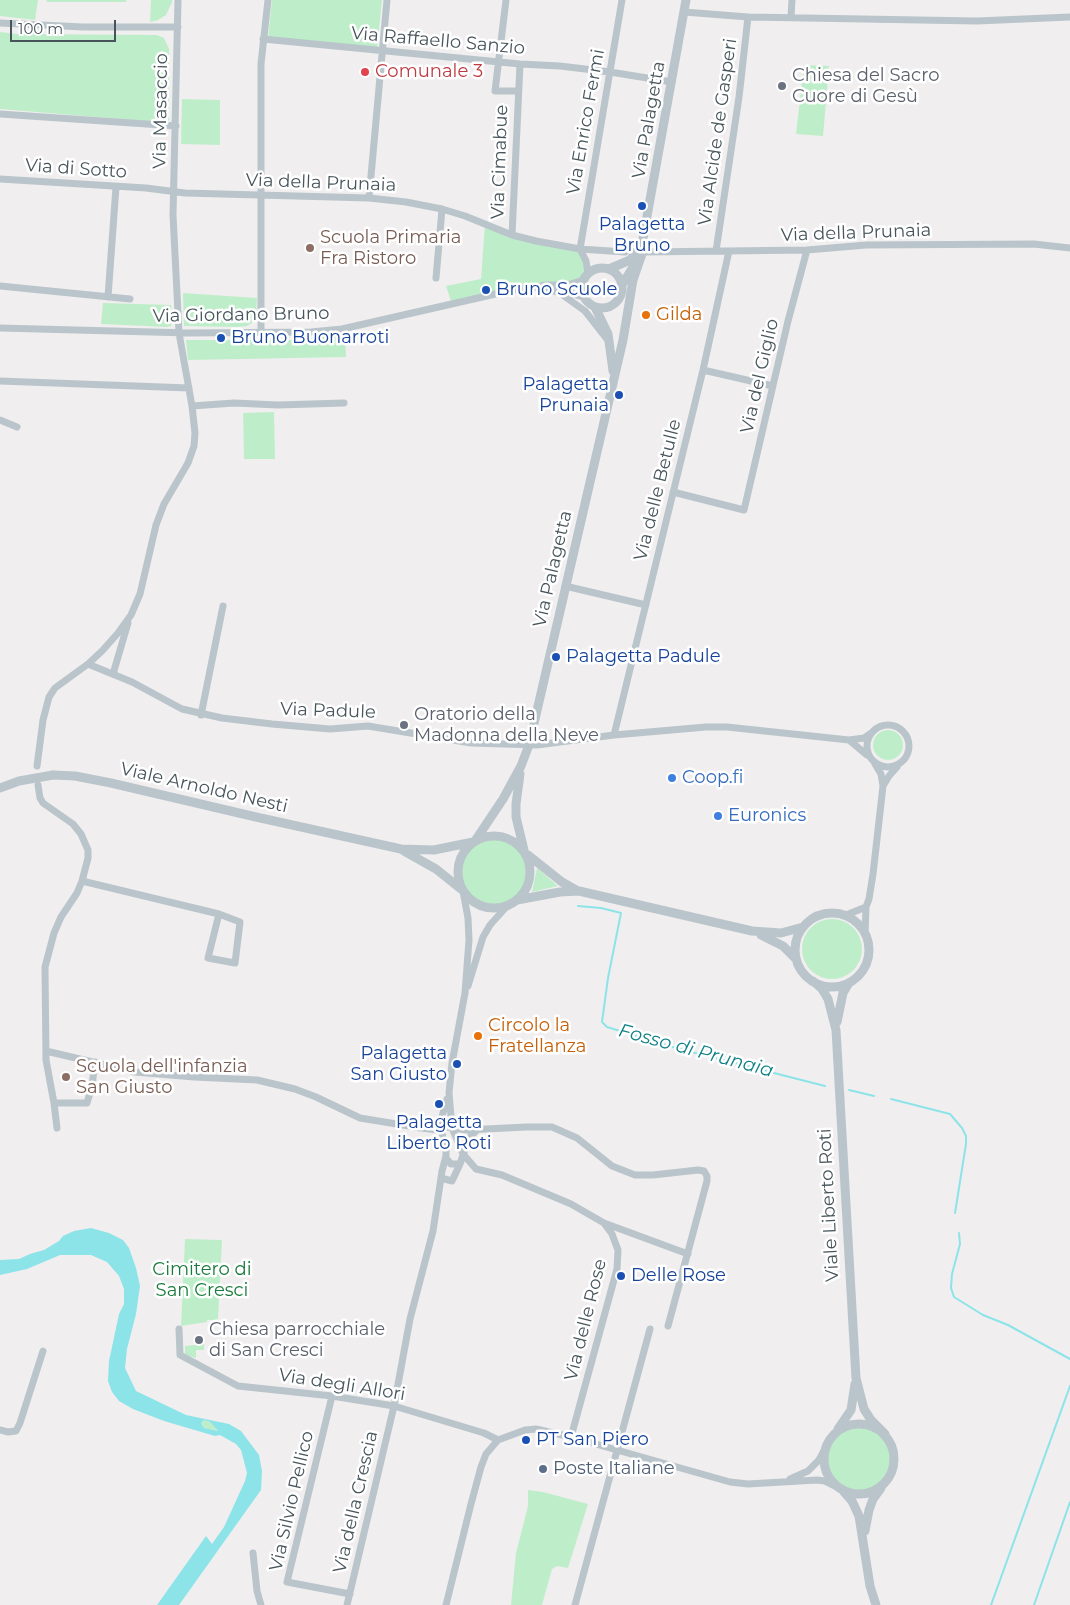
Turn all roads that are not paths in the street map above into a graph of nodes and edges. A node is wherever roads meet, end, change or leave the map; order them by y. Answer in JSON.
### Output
{"nodes":[{"id":1,"x":178,"y":0,"type":"edge"},
{"id":2,"x":268,"y":0,"type":"edge"},
{"id":3,"x":388,"y":0,"type":"edge"},
{"id":4,"x":506,"y":0,"type":"edge"},
{"id":5,"x":622,"y":0,"type":"edge"},
{"id":6,"x":686,"y":0,"type":"edge"},
{"id":7,"x":792,"y":0,"type":"edge"},
{"id":8,"x":684,"y":12,"type":"junction"},
{"id":9,"x":748,"y":17,"type":"junction"},
{"id":10,"x":791,"y":17,"type":"junction"},
{"id":11,"x":1070,"y":17,"type":"edge"},
{"id":12,"x":0,"y":23,"type":"edge"},
{"id":13,"x":178,"y":27,"type":"junction"},
{"id":14,"x":263,"y":39,"type":"junction"},
{"id":15,"x":383,"y":51,"type":"junction"},
{"id":16,"x":498,"y":61,"type":"junction"},
{"id":17,"x":520,"y":64,"type":"junction"},
{"id":18,"x":610,"y":72,"type":"junction"},
{"id":19,"x":672,"y":82,"type":"junction"},
{"id":20,"x":518,"y":92,"type":"junction"},
{"id":21,"x":0,"y":114,"type":"edge"},
{"id":22,"x":176,"y":126,"type":"junction"},
{"id":23,"x":0,"y":179,"type":"edge"},
{"id":24,"x":116,"y":187,"type":"junction"},
{"id":25,"x":149,"y":189,"type":"junction"},
{"id":26,"x":174,"y":192,"type":"junction"},
{"id":27,"x":262,"y":196,"type":"junction"},
{"id":28,"x":369,"y":198,"type":"junction"},
{"id":29,"x":172,"y":206,"type":"junction"},
{"id":30,"x":442,"y":209,"type":"junction"},
{"id":31,"x":512,"y":235,"type":"junction"},
{"id":32,"x":1070,"y":248,"type":"edge"},
{"id":33,"x":580,"y":249,"type":"junction"},
{"id":34,"x":807,"y":250,"type":"junction"},
{"id":35,"x":642,"y":251,"type":"junction"},
{"id":36,"x":716,"y":251,"type":"junction"},
{"id":37,"x":729,"y":251,"type":"junction"},
{"id":38,"x":625,"y":252,"type":"dead end"},
{"id":39,"x":609,"y":269,"type":"junction"},
{"id":40,"x":586,"y":276,"type":"junction"},
{"id":41,"x":436,"y":278,"type":"dead end"},
{"id":42,"x":622,"y":285,"type":"junction"},
{"id":43,"x":0,"y":286,"type":"edge"},
{"id":44,"x":539,"y":287,"type":"junction"},
{"id":45,"x":557,"y":291,"type":"junction"},
{"id":46,"x":620,"y":296,"type":"junction"},
{"id":47,"x":108,"y":297,"type":"junction"},
{"id":48,"x":584,"y":297,"type":"junction"},
{"id":49,"x":130,"y":299,"type":"dead end"},
{"id":50,"x":595,"y":307,"type":"junction"},
{"id":51,"x":627,"y":321,"type":"junction"},
{"id":52,"x":0,"y":328,"type":"edge"},
{"id":53,"x":179,"y":332,"type":"junction"},
{"id":54,"x":261,"y":333,"type":"junction"},
{"id":55,"x":611,"y":344,"type":"junction"},
{"id":56,"x":703,"y":370,"type":"junction"},
{"id":57,"x":614,"y":379,"type":"junction"},
{"id":58,"x":0,"y":381,"type":"edge"},
{"id":59,"x":773,"y":386,"type":"junction"},
{"id":60,"x":189,"y":388,"type":"junction"},
{"id":61,"x":344,"y":403,"type":"dead end"},
{"id":62,"x":192,"y":406,"type":"junction"},
{"id":63,"x":0,"y":420,"type":"edge"},
{"id":64,"x":17,"y":427,"type":"dead end"},
{"id":65,"x":673,"y":492,"type":"junction"},
{"id":66,"x":565,"y":586,"type":"junction"},
{"id":67,"x":646,"y":605,"type":"junction"},
{"id":68,"x":223,"y":606,"type":"dead end"},
{"id":69,"x":130,"y":615,"type":"junction"},
{"id":70,"x":88,"y":664,"type":"junction"},
{"id":71,"x":112,"y":674,"type":"junction"},
{"id":72,"x":201,"y":715,"type":"junction"},
{"id":73,"x":872,"y":733,"type":"junction"},
{"id":74,"x":614,"y":735,"type":"junction"},
{"id":75,"x":849,"y":740,"type":"junction"},
{"id":76,"x":529,"y":745,"type":"junction"},
{"id":77,"x":871,"y":759,"type":"junction"},
{"id":78,"x":37,"y":766,"type":"dead end"},
{"id":79,"x":521,"y":766,"type":"junction"},
{"id":80,"x":897,"y":766,"type":"junction"},
{"id":81,"x":38,"y":785,"type":"dead end"},
{"id":82,"x":883,"y":786,"type":"junction"},
{"id":83,"x":0,"y":788,"type":"edge"},
{"id":84,"x":474,"y":842,"type":"junction"},
{"id":85,"x":401,"y":849,"type":"junction"},
{"id":86,"x":526,"y":853,"type":"junction"},
{"id":87,"x":82,"y":881,"type":"junction"},
{"id":88,"x":463,"y":891,"type":"junction"},
{"id":89,"x":579,"y":891,"type":"junction"},
{"id":90,"x":517,"y":900,"type":"junction"},
{"id":91,"x":508,"y":905,"type":"junction"},
{"id":92,"x":866,"y":906,"type":"junction"},
{"id":93,"x":219,"y":914,"type":"junction"},
{"id":94,"x":846,"y":915,"type":"junction"},
{"id":95,"x":803,"y":927,"type":"junction"},
{"id":96,"x":752,"y":931,"type":"junction"},
{"id":97,"x":865,"y":934,"type":"junction"},
{"id":98,"x":798,"y":964,"type":"junction"},
{"id":99,"x":813,"y":981,"type":"junction"},
{"id":100,"x":850,"y":982,"type":"junction"},
{"id":101,"x":465,"y":993,"type":"junction"},
{"id":102,"x":836,"y":1030,"type":"junction"},
{"id":103,"x":46,"y":1051,"type":"junction"},
{"id":104,"x":95,"y":1062,"type":"junction"},
{"id":105,"x":449,"y":1094,"type":"junction"},
{"id":106,"x":54,"y":1103,"type":"junction"},
{"id":107,"x":57,"y":1128,"type":"dead end"},
{"id":108,"x":452,"y":1128,"type":"junction"},
{"id":109,"x":440,"y":1129,"type":"junction"},
{"id":110,"x":477,"y":1130,"type":"junction"},
{"id":111,"x":463,"y":1154,"type":"junction"},
{"id":112,"x":446,"y":1158,"type":"junction"},
{"id":113,"x":460,"y":1164,"type":"junction"},
{"id":114,"x":441,"y":1178,"type":"junction"},
{"id":115,"x":604,"y":1223,"type":"junction"},
{"id":116,"x":688,"y":1254,"type":"junction"},
{"id":117,"x":668,"y":1326,"type":"dead end"},
{"id":118,"x":179,"y":1329,"type":"dead end"},
{"id":119,"x":650,"y":1329,"type":"dead end"},
{"id":120,"x":43,"y":1351,"type":"dead end"},
{"id":121,"x":856,"y":1378,"type":"junction"},
{"id":122,"x":332,"y":1396,"type":"junction"},
{"id":123,"x":394,"y":1406,"type":"junction"},
{"id":124,"x":0,"y":1430,"type":"edge"},
{"id":125,"x":885,"y":1434,"type":"junction"},
{"id":126,"x":571,"y":1437,"type":"junction"},
{"id":127,"x":498,"y":1440,"type":"junction"},
{"id":128,"x":828,"y":1443,"type":"junction"},
{"id":129,"x":617,"y":1451,"type":"junction"},
{"id":130,"x":886,"y":1482,"type":"junction"},
{"id":131,"x":775,"y":1483,"type":"junction"},
{"id":132,"x":839,"y":1488,"type":"junction"},
{"id":133,"x":864,"y":1547,"type":"junction"},
{"id":134,"x":253,"y":1553,"type":"dead end"},
{"id":135,"x":350,"y":1594,"type":"junction"},
{"id":136,"x":448,"y":1602,"type":"edge"},
{"id":137,"x":261,"y":1605,"type":"edge"},
{"id":138,"x":347,"y":1605,"type":"edge"},
{"id":139,"x":576,"y":1605,"type":"edge"},
{"id":140,"x":876,"y":1605,"type":"edge"}],
"edges":[{"from":1,"to":13,"type":"street","name":"Via Masaccio"},
{"from":2,"to":14,"type":"street"},
{"from":3,"to":15,"type":"street"},
{"from":4,"to":16,"type":"street","name":"Via Cimabue"},
{"from":5,"to":18,"type":"street","name":"Via Enrico Fermi"},
{"from":6,"to":8,"type":"street","name":"Via Palagetta"},
{"from":7,"to":10,"type":"street"},
{"from":8,"to":9,"type":"street"},
{"from":8,"to":19,"type":"street","name":"Via Palagetta"},
{"from":9,"to":10,"type":"street"},
{"from":9,"to":36,"type":"street","name":"Via Alcide de Gasperi"},
{"from":10,"to":11,"type":"street"},
{"from":12,"to":13,"type":"street"},
{"from":13,"to":22,"type":"street","name":"Via Masaccio"},
{"from":14,"to":15,"type":"street","name":"Via Raffaello Sanzio"},
{"from":14,"to":27,"type":"street"},
{"from":15,"to":16,"type":"street","name":"Via Raffaello Sanzio"},
{"from":15,"to":28,"type":"street"},
{"from":16,"to":17,"type":"street","name":"Via Raffaello Sanzio"},
{"from":16,"to":20,"type":"street","name":"Via Cimabue"},
{"from":17,"to":18,"type":"street","name":"Via Raffaello Sanzio"},
{"from":17,"to":20,"type":"street","name":"Via Cimabue"},
{"from":18,"to":19,"type":"street","name":"Via Raffaello Sanzio"},
{"from":18,"to":33,"type":"street","name":"Via Enrico Fermi"},
{"from":19,"to":35,"type":"street","name":"Via Palagetta"},
{"from":20,"to":31,"type":"street","name":"Via Cimabue"},
{"from":21,"to":22,"type":"street"},
{"from":22,"to":26,"type":"street","name":"Via Masaccio"},
{"from":23,"to":24,"type":"street","name":"Via di Sotto"},
{"from":24,"to":25,"type":"street","name":"Via di Sotto"},
{"from":24,"to":47,"type":"street"},
{"from":25,"to":26,"type":"street","name":"Via di Sotto"},
{"from":25,"to":29,"type":"street","name":"Via di Sotto"},
{"from":26,"to":27,"type":"street","name":"Via della Prunaia"},
{"from":26,"to":29,"type":"street","name":"Via Masaccio"},
{"from":27,"to":28,"type":"street","name":"Via della Prunaia"},
{"from":27,"to":54,"type":"street"},
{"from":28,"to":30,"type":"street","name":"Via della Prunaia"},
{"from":29,"to":53,"type":"street","name":"Via Masaccio"},
{"from":30,"to":31,"type":"street","name":"Via della Prunaia"},
{"from":30,"to":41,"type":"street"},
{"from":31,"to":33,"type":"street","name":"Via della Prunaia"},
{"from":32,"to":34,"type":"street","name":"Via della Prunaia"},
{"from":33,"to":38,"type":"street","name":"Via della Prunaia"},
{"from":33,"to":40,"type":"street"},
{"from":34,"to":37,"type":"street","name":"Via della Prunaia"},
{"from":34,"to":59,"type":"street","name":"Via del Giglio"},
{"from":35,"to":36,"type":"street","name":"Via della Prunaia"},
{"from":35,"to":39,"type":"street"},
{"from":35,"to":42,"type":"street","name":"Via Palagetta"},
{"from":35,"to":51,"type":"street","name":"Via Palagetta"},
{"from":36,"to":37,"type":"street","name":"Via della Prunaia"},
{"from":37,"to":56,"type":"street","name":"Via delle Betulle"},
{"from":39,"to":40,"type":"street"},
{"from":39,"to":42,"type":"street"},
{"from":40,"to":44,"type":"street","name":"Via Giordano Bruno"},
{"from":40,"to":48,"type":"street"},
{"from":42,"to":46,"type":"street","name":"Via Palagetta"},
{"from":43,"to":47,"type":"street"},
{"from":44,"to":45,"type":"street","name":"Via Giordano Bruno"},
{"from":44,"to":54,"type":"street","name":"Via Giordano Bruno"},
{"from":45,"to":48,"type":"street","name":"Via Giordano Bruno"},
{"from":45,"to":55,"type":"street","name":"Via Giordano Bruno"},
{"from":46,"to":50,"type":"street"},
{"from":46,"to":51,"type":"street","name":"Via Palagetta"},
{"from":47,"to":49,"type":"street"},
{"from":48,"to":50,"type":"street","name":"Via Palagetta"},
{"from":50,"to":55,"type":"street","name":"Via Palagetta"},
{"from":51,"to":57,"type":"street","name":"Via Palagetta"},
{"from":52,"to":53,"type":"street","name":"Via Giordano Bruno"},
{"from":53,"to":54,"type":"street","name":"Via Giordano Bruno"},
{"from":53,"to":60,"type":"street","name":"Via Masaccio"},
{"from":55,"to":57,"type":"street","name":"Via Palagetta"},
{"from":56,"to":59,"type":"street"},
{"from":56,"to":65,"type":"street","name":"Via delle Betulle"},
{"from":57,"to":66,"type":"street","name":"Via Palagetta"},
{"from":58,"to":60,"type":"street"},
{"from":59,"to":65,"type":"street","name":"Via del Giglio"},
{"from":60,"to":62,"type":"street","name":"Via Masaccio"},
{"from":61,"to":62,"type":"street"},
{"from":62,"to":69,"type":"street","name":"Via Masaccio"},
{"from":63,"to":64,"type":"street"},
{"from":65,"to":67,"type":"street","name":"Via delle Betulle"},
{"from":66,"to":67,"type":"street"},
{"from":66,"to":76,"type":"street","name":"Via Palagetta"},
{"from":67,"to":74,"type":"street","name":"Via delle Betulle"},
{"from":68,"to":72,"type":"street"},
{"from":69,"to":70,"type":"street"},
{"from":69,"to":71,"type":"street"},
{"from":70,"to":71,"type":"street","name":"Via Padule"},
{"from":70,"to":78,"type":"street"},
{"from":71,"to":72,"type":"street","name":"Via Padule"},
{"from":72,"to":76,"type":"street","name":"Via Padule"},
{"from":73,"to":75,"type":"street"},
{"from":73,"to":77,"type":"street"},
{"from":73,"to":80,"type":"street"},
{"from":74,"to":75,"type":"street","name":"Via Padule"},
{"from":74,"to":76,"type":"street","name":"Via Padule"},
{"from":75,"to":77,"type":"street"},
{"from":76,"to":79,"type":"street","name":"Via Palagetta"},
{"from":77,"to":80,"type":"street"},
{"from":77,"to":82,"type":"street"},
{"from":79,"to":84,"type":"street","name":"Via Palagetta"},
{"from":79,"to":86,"type":"street","name":"Via Palagetta"},
{"from":80,"to":82,"type":"street"},
{"from":81,"to":87,"type":"street"},
{"from":82,"to":92,"type":"street"},
{"from":83,"to":85,"type":"street","name":"Viale Arnoldo Nesti","bridge":true},
{"from":84,"to":85,"type":"street","name":"Viale Arnoldo Nesti"},
{"from":84,"to":86,"type":"street"},
{"from":84,"to":88,"type":"street","name":"Via Palagetta"},
{"from":85,"to":88,"type":"street","name":"Viale Arnoldo Nesti"},
{"from":86,"to":89,"type":"street"},
{"from":86,"to":90,"type":"street","name":"Via Palagetta"},
{"from":87,"to":93,"type":"street"},
{"from":87,"to":103,"type":"street"},
{"from":88,"to":91,"type":"street","name":"Via Palagetta"},
{"from":88,"to":101,"type":"street","name":"Via Palagetta"},
{"from":89,"to":90,"type":"street"},
{"from":89,"to":96,"type":"street"},
{"from":90,"to":91,"type":"street","name":"Via Palagetta"},
{"from":91,"to":101,"type":"street","name":"Via Palagetta"},
{"from":92,"to":94,"type":"street"},
{"from":92,"to":97,"type":"street"},
{"from":93,"to":93,"type":"street"},
{"from":94,"to":95,"type":"street"},
{"from":94,"to":97,"type":"street"},
{"from":95,"to":96,"type":"street"},
{"from":95,"to":98,"type":"street"},
{"from":96,"to":98,"type":"street"},
{"from":97,"to":100,"type":"street"},
{"from":98,"to":99,"type":"street"},
{"from":99,"to":100,"type":"street"},
{"from":99,"to":102,"type":"street","name":"Viale Liberto Roti"},
{"from":100,"to":102,"type":"street","name":"Viale Liberto Roti"},
{"from":101,"to":105,"type":"street","name":"Via Palagetta"},
{"from":102,"to":121,"type":"street","name":"Viale Liberto Roti"},
{"from":103,"to":104,"type":"street"},
{"from":103,"to":106,"type":"street"},
{"from":104,"to":106,"type":"street"},
{"from":104,"to":109,"type":"street"},
{"from":105,"to":108,"type":"street","name":"Via Palagetta"},
{"from":105,"to":109,"type":"street","name":"Via Palagetta"},
{"from":106,"to":107,"type":"street"},
{"from":108,"to":109,"type":"street"},
{"from":108,"to":110,"type":"street"},
{"from":108,"to":111,"type":"street","name":"Via Palagetta"},
{"from":109,"to":112,"type":"street"},
{"from":110,"to":111,"type":"street"},
{"from":110,"to":116,"type":"street"},
{"from":111,"to":113,"type":"street"},
{"from":111,"to":115,"type":"street"},
{"from":112,"to":113,"type":"street"},
{"from":112,"to":114,"type":"street","name":"Via della Crescia"},
{"from":113,"to":114,"type":"street"},
{"from":114,"to":123,"type":"street","name":"Via della Crescia"},
{"from":115,"to":116,"type":"street"},
{"from":115,"to":126,"type":"street","name":"Via delle Rose"},
{"from":116,"to":117,"type":"street"},
{"from":118,"to":122,"type":"street","name":"Via degli Allori"},
{"from":119,"to":129,"type":"street"},
{"from":120,"to":124,"type":"street"},
{"from":121,"to":125,"type":"street","name":"Viale Liberto Roti"},
{"from":121,"to":128,"type":"street","name":"Viale Liberto Roti"},
{"from":122,"to":123,"type":"street","name":"Via degli Allori"},
{"from":122,"to":135,"type":"street","name":"Via Silvio Pellico"},
{"from":123,"to":127,"type":"street","name":"Via degli Allori"},
{"from":123,"to":135,"type":"street","name":"Via della Crescia"},
{"from":125,"to":128,"type":"street"},
{"from":125,"to":130,"type":"street","name":"Viale Liberto Roti"},
{"from":126,"to":127,"type":"street"},
{"from":126,"to":129,"type":"street"},
{"from":127,"to":136,"type":"street"},
{"from":128,"to":131,"type":"street"},
{"from":128,"to":132,"type":"street","name":"Viale Liberto Roti"},
{"from":129,"to":131,"type":"street"},
{"from":129,"to":139,"type":"street"},
{"from":130,"to":132,"type":"street"},
{"from":130,"to":133,"type":"street","name":"Viale Liberto Roti"},
{"from":131,"to":132,"type":"street"},
{"from":132,"to":133,"type":"street","name":"Viale Liberto Roti"},
{"from":133,"to":140,"type":"street","name":"Viale Liberto Roti"},
{"from":134,"to":137,"type":"street"},
{"from":135,"to":138,"type":"street","name":"Via della Crescia"}]}
